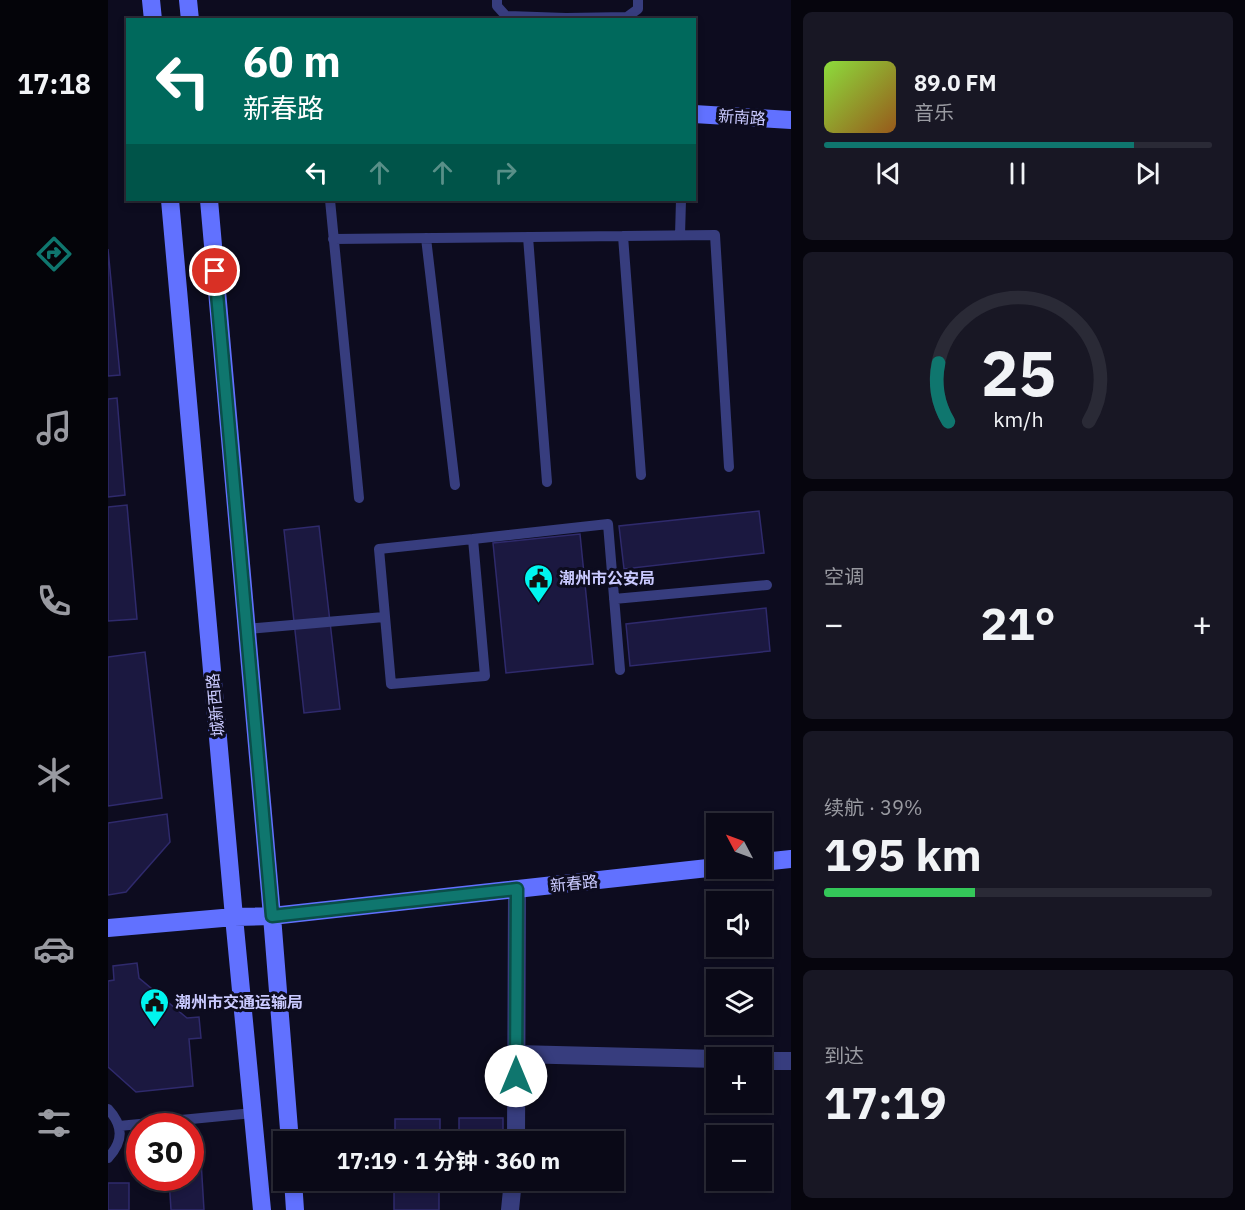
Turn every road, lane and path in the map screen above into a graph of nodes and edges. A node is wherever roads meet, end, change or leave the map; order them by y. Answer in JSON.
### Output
{"nodes":[{"id":1,"x":150,"y":0,"type":"edge"},
{"id":2,"x":188,"y":0,"type":"edge"},
{"id":3,"x":497,"y":0,"type":"edge"},
{"id":4,"x":638,"y":0,"type":"edge"},
{"id":5,"x":153,"y":18,"type":"edge"},
{"id":6,"x":190,"y":18,"type":"edge"},
{"id":7,"x":546,"y":18,"type":"edge"},
{"id":8,"x":596,"y":18,"type":"edge"},
{"id":9,"x":696,"y":114,"type":"edge"},
{"id":10,"x":790,"y":120,"type":"edge"},
{"id":11,"x":170,"y":201,"type":"edge"},
{"id":12,"x":208,"y":201,"type":"edge"},
{"id":13,"x":330,"y":201,"type":"edge"},
{"id":14,"x":681,"y":201,"type":"edge"},
{"id":15,"x":680,"y":235,"type":"junction"},
{"id":16,"x":623,"y":236,"type":"junction"},
{"id":17,"x":528,"y":237,"type":"junction"},
{"id":18,"x":426,"y":238,"type":"junction"},
{"id":19,"x":333,"y":239,"type":"junction"},
{"id":20,"x":729,"y":467,"type":"dead end"},
{"id":21,"x":641,"y":475,"type":"dead end"},
{"id":22,"x":547,"y":482,"type":"dead end"},
{"id":23,"x":455,"y":484,"type":"dead end"},
{"id":24,"x":359,"y":498,"type":"dead end"},
{"id":25,"x":473,"y":540,"type":"junction"},
{"id":26,"x":767,"y":585,"type":"dead end"},
{"id":27,"x":614,"y":599,"type":"junction"},
{"id":28,"x":384,"y":616,"type":"junction"},
{"id":29,"x":247,"y":629,"type":"junction"},
{"id":30,"x":620,"y":670,"type":"dead end"},
{"id":31,"x":790,"y":859,"type":"edge"},
{"id":32,"x":772,"y":861,"type":"edge"},
{"id":33,"x":706,"y":868,"type":"edge"},
{"id":34,"x":517,"y":889,"type":"junction"},
{"id":35,"x":272,"y":916,"type":"junction"},
{"id":36,"x":234,"y":917,"type":"junction"},
{"id":37,"x":108,"y":928,"type":"edge"},
{"id":38,"x":516,"y":1054,"type":"junction"},
{"id":39,"x":706,"y":1059,"type":"edge"},
{"id":40,"x":772,"y":1060,"type":"edge"},
{"id":41,"x":790,"y":1061,"type":"edge"},
{"id":42,"x":108,"y":1109,"type":"edge"},
{"id":43,"x":253,"y":1113,"type":"junction"},
{"id":44,"x":119,"y":1126,"type":"junction"},
{"id":45,"x":289,"y":1131,"type":"edge"},
{"id":46,"x":516,"y":1131,"type":"edge"},
{"id":47,"x":108,"y":1158,"type":"edge"},
{"id":48,"x":294,"y":1191,"type":"edge"},
{"id":49,"x":512,"y":1191,"type":"edge"},
{"id":50,"x":262,"y":1210,"type":"edge"},
{"id":51,"x":295,"y":1210,"type":"edge"},
{"id":52,"x":510,"y":1210,"type":"edge"}],
"edges":[{"from":1,"to":5,"type":"main road"},
{"from":2,"to":6,"type":"main road"},
{"from":3,"to":7,"type":"lane"},
{"from":4,"to":8,"type":"lane"},
{"from":9,"to":10,"type":"main road","name":"新南路"},
{"from":11,"to":36,"type":"main road","name":"城新西路"},
{"from":12,"to":29,"type":"main road"},
{"from":13,"to":19,"type":"lane"},
{"from":14,"to":15,"type":"lane"},
{"from":15,"to":16,"type":"lane"},
{"from":15,"to":20,"type":"lane"},
{"from":16,"to":17,"type":"lane"},
{"from":16,"to":21,"type":"lane"},
{"from":17,"to":18,"type":"lane"},
{"from":17,"to":22,"type":"lane"},
{"from":18,"to":19,"type":"lane"},
{"from":18,"to":23,"type":"lane"},
{"from":19,"to":24,"type":"lane"},
{"from":25,"to":27,"type":"lane"},
{"from":25,"to":28,"type":"lane"},
{"from":25,"to":28,"type":"lane"},
{"from":26,"to":27,"type":"lane"},
{"from":27,"to":30,"type":"lane"},
{"from":28,"to":29,"type":"lane"},
{"from":29,"to":35,"type":"main road"},
{"from":31,"to":32,"type":"main road"},
{"from":33,"to":34,"type":"main road","name":"新春路"},
{"from":34,"to":35,"type":"main road","name":"新春路"},
{"from":34,"to":38,"type":"street"},
{"from":35,"to":36,"type":"main road","name":"新春路"},
{"from":35,"to":45,"type":"main road"},
{"from":36,"to":37,"type":"main road","name":"新春路"},
{"from":36,"to":43,"type":"main road","name":"城新西路"},
{"from":38,"to":39,"type":"street"},
{"from":38,"to":46,"type":"street"},
{"from":40,"to":41,"type":"street"},
{"from":42,"to":44,"type":"lane"},
{"from":43,"to":44,"type":"lane"},
{"from":43,"to":50,"type":"main road","name":"城新西路"},
{"from":44,"to":47,"type":"lane"},
{"from":48,"to":51,"type":"main road"},
{"from":49,"to":52,"type":"street"}]}
